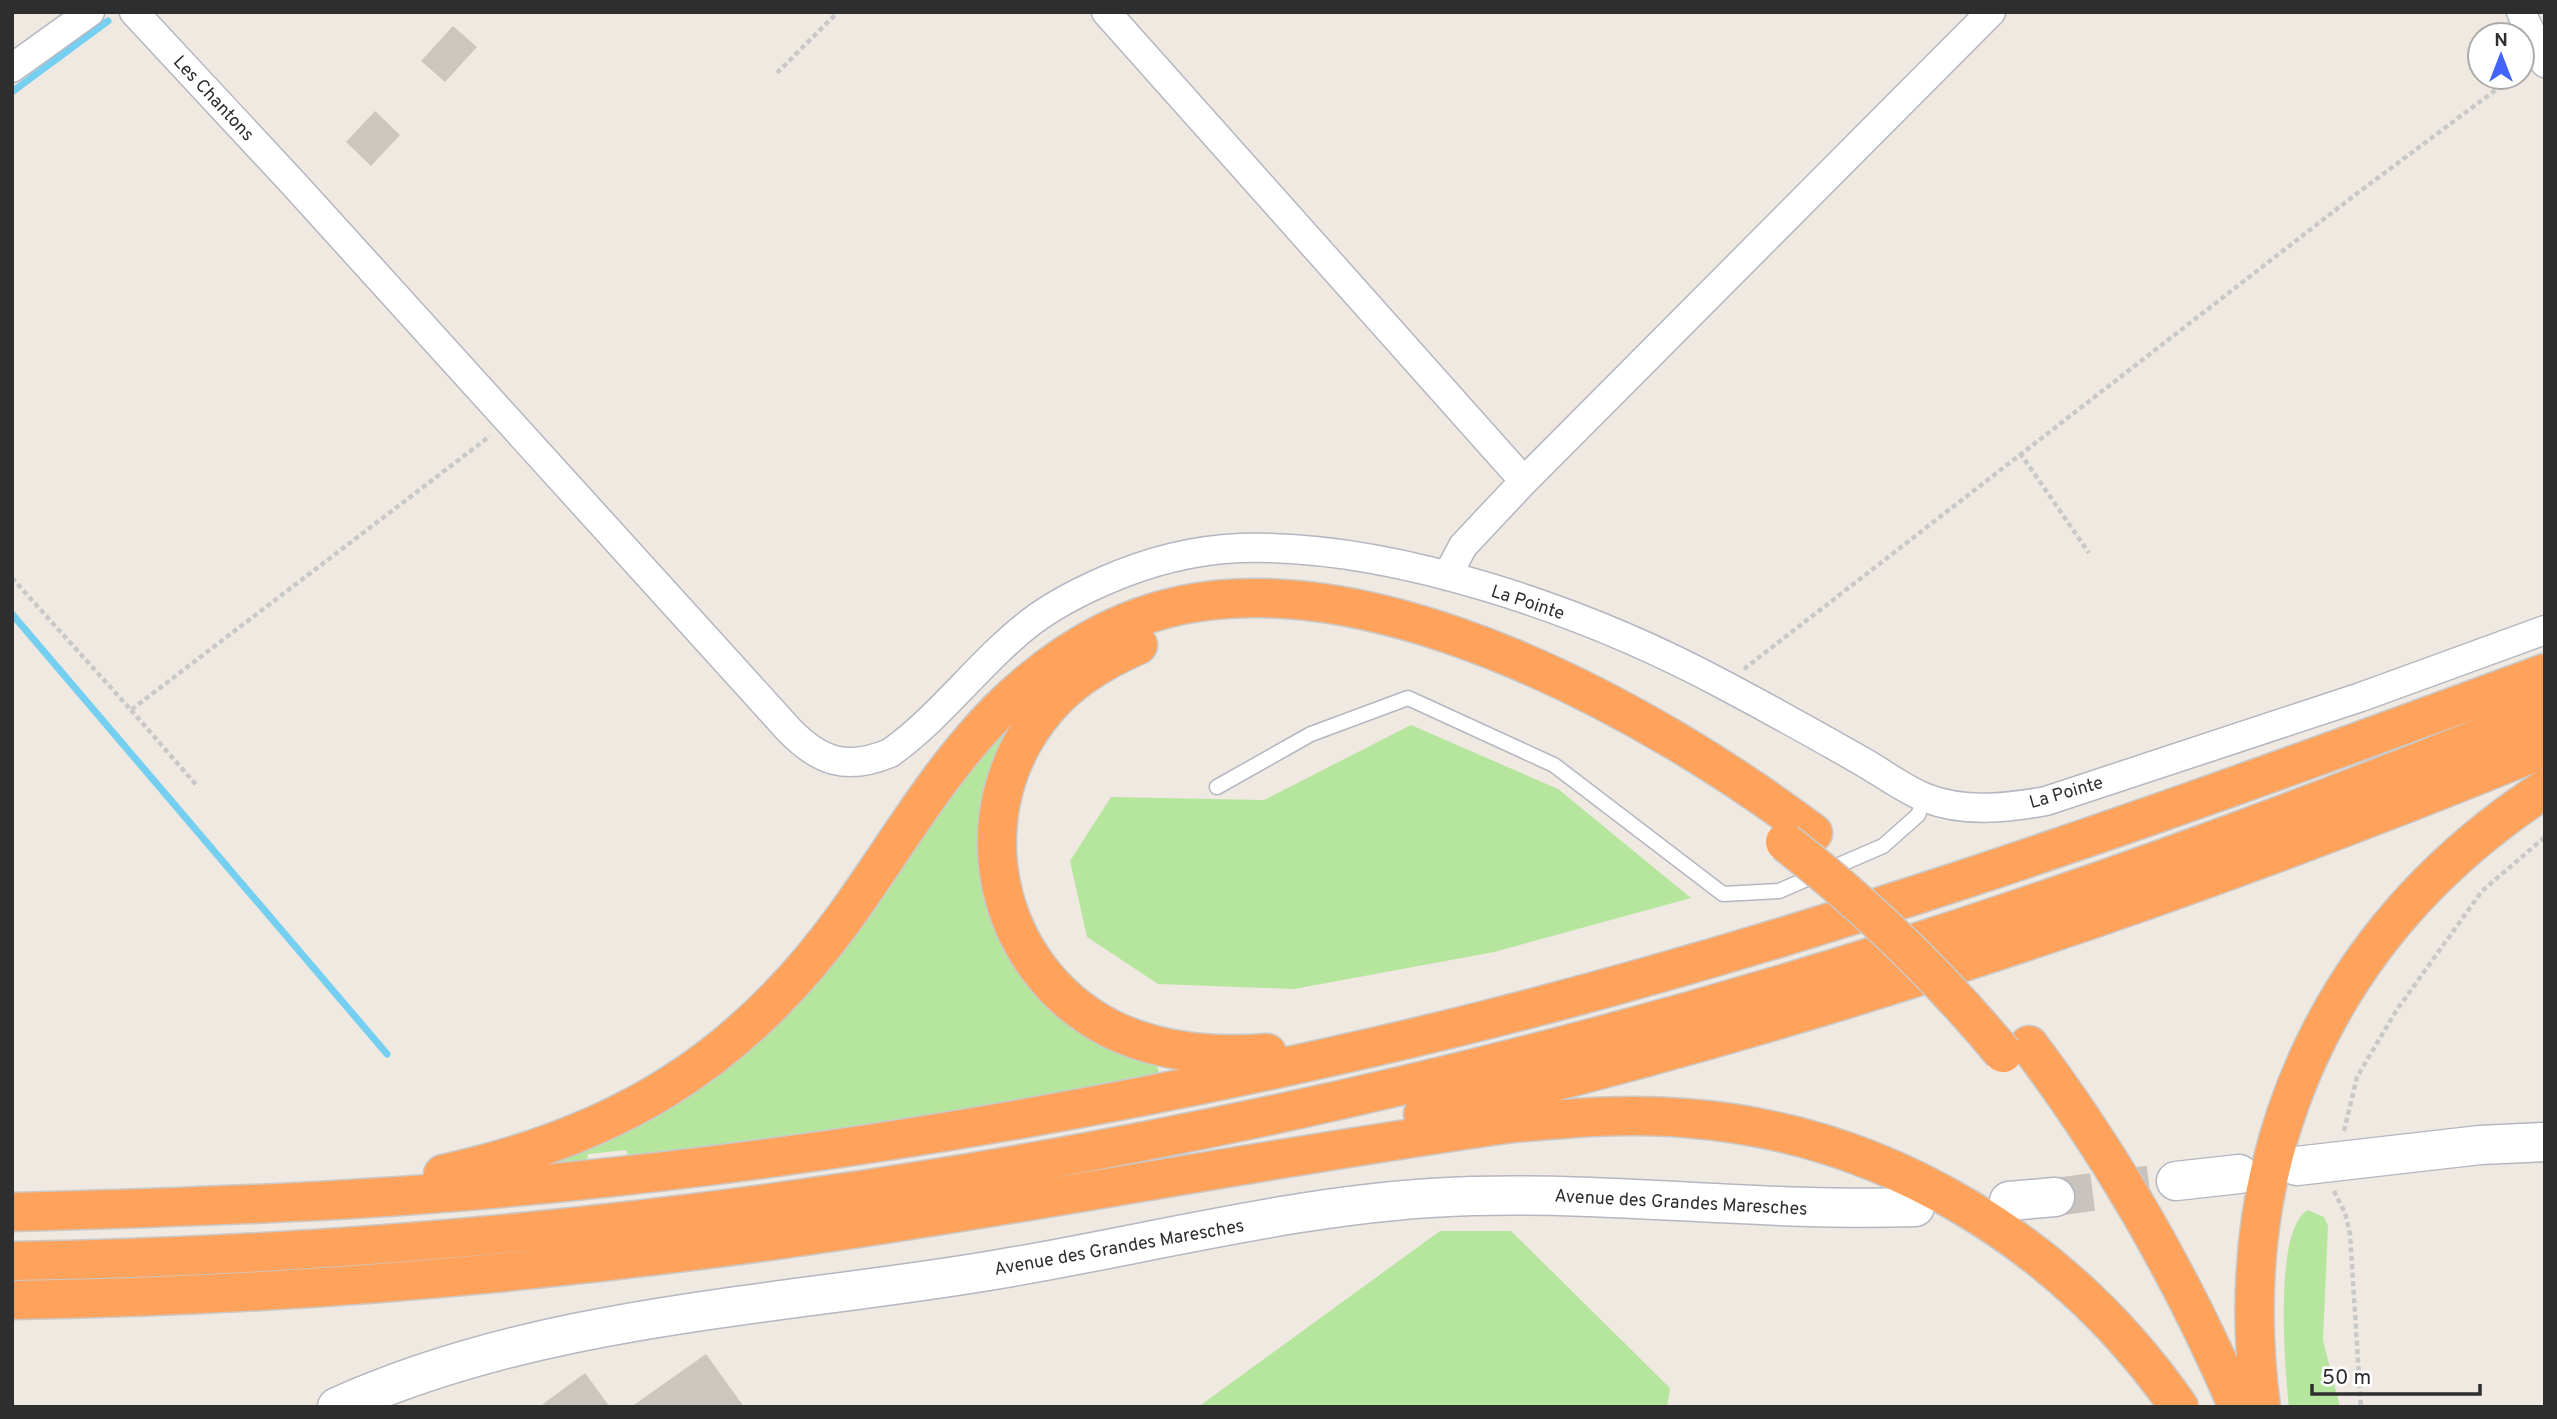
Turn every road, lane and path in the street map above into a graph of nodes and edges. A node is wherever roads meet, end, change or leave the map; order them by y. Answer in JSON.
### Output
{"nodes":[{"id":1,"x":90,"y":12,"type":"edge"},
{"id":2,"x":134,"y":12,"type":"edge"},
{"id":3,"x":838,"y":12,"type":"edge"},
{"id":4,"x":1107,"y":12,"type":"edge"},
{"id":5,"x":1991,"y":12,"type":"edge"},
{"id":6,"x":2521,"y":12,"type":"edge"},
{"id":7,"x":2543,"y":59,"type":"edge"},
{"id":8,"x":12,"y":68,"type":"edge"},
{"id":9,"x":777,"y":72,"type":"dead end"},
{"id":10,"x":2494,"y":91,"type":"edge"},
{"id":11,"x":510,"y":421,"type":"junction"},
{"id":12,"x":2020,"y":453,"type":"junction"},
{"id":13,"x":1524,"y":481,"type":"junction"},
{"id":14,"x":2089,"y":553,"type":"dead end"},
{"id":15,"x":1447,"y":576,"type":"junction"},
{"id":16,"x":12,"y":578,"type":"edge"},
{"id":17,"x":2545,"y":630,"type":"edge"},
{"id":18,"x":2545,"y":673,"type":"edge"},
{"id":19,"x":1724,"y":684,"type":"junction"},
{"id":20,"x":131,"y":710,"type":"junction"},
{"id":21,"x":2545,"y":711,"type":"edge"},
{"id":22,"x":2545,"y":747,"type":"edge"},
{"id":23,"x":198,"y":787,"type":"dead end"},
{"id":24,"x":1217,"y":787,"type":"dead end"},
{"id":25,"x":2545,"y":789,"type":"edge"},
{"id":26,"x":1925,"y":798,"type":"junction"},
{"id":27,"x":1799,"y":837,"type":"junction"},
{"id":28,"x":2545,"y":837,"type":"edge"},
{"id":29,"x":1450,"y":1028,"type":"junction"},
{"id":30,"x":2016,"y":1049,"type":"junction"},
{"id":31,"x":2545,"y":1142,"type":"edge"},
{"id":32,"x":2340,"y":1160,"type":"junction"},
{"id":33,"x":2297,"y":1166,"type":"dead end"},
{"id":34,"x":2239,"y":1174,"type":"dead end"},
{"id":35,"x":2176,"y":1181,"type":"tunnel mouth"},
{"id":36,"x":1076,"y":1192,"type":"junction"},
{"id":37,"x":2055,"y":1197,"type":"tunnel mouth"},
{"id":38,"x":2009,"y":1201,"type":"dead end"},
{"id":39,"x":231,"y":1203,"type":"junction"},
{"id":40,"x":1915,"y":1207,"type":"dead end"},
{"id":41,"x":12,"y":1212,"type":"edge"},
{"id":42,"x":12,"y":1261,"type":"edge"},
{"id":43,"x":12,"y":1300,"type":"edge"},
{"id":44,"x":337,"y":1407,"type":"edge"},
{"id":45,"x":2179,"y":1407,"type":"edge"},
{"id":46,"x":2211,"y":1407,"type":"edge"},
{"id":47,"x":2238,"y":1407,"type":"edge"},
{"id":48,"x":2261,"y":1407,"type":"edge"},
{"id":49,"x":2361,"y":1407,"type":"edge"}],
"edges":[{"from":1,"to":8,"type":"street"},
{"from":2,"to":11,"type":"street","name":"Les Chantons"},
{"from":3,"to":9,"type":"path"},
{"from":4,"to":13,"type":"street"},
{"from":5,"to":13,"type":"street"},
{"from":6,"to":7,"type":"street"},
{"from":10,"to":12,"type":"path"},
{"from":11,"to":15,"type":"street","name":"La Pointe"},
{"from":11,"to":20,"type":"path"},
{"from":12,"to":14,"type":"path"},
{"from":12,"to":19,"type":"path"},
{"from":13,"to":15,"type":"street"},
{"from":15,"to":19,"type":"street","name":"La Pointe"},
{"from":16,"to":20,"type":"path"},
{"from":17,"to":26,"type":"street","name":"La Pointe"},
{"from":18,"to":29,"type":"highway"},
{"from":19,"to":26,"type":"street","name":"La Pointe"},
{"from":20,"to":23,"type":"path"},
{"from":21,"to":42,"type":"highway"},
{"from":22,"to":36,"type":"highway"},
{"from":24,"to":26,"type":"lane"},
{"from":25,"to":48,"type":"highway"},
{"from":27,"to":29,"type":"highway"},
{"from":27,"to":30,"type":"highway","bridge":true},
{"from":27,"to":39,"type":"highway"},
{"from":28,"to":32,"type":"path"},
{"from":29,"to":39,"type":"highway"},
{"from":30,"to":46,"type":"highway"},
{"from":30,"to":47,"type":"highway"},
{"from":31,"to":32,"type":"main road"},
{"from":32,"to":33,"type":"main road"},
{"from":32,"to":49,"type":"path"},
{"from":34,"to":35,"type":"main road"},
{"from":36,"to":43,"type":"highway"},
{"from":36,"to":45,"type":"highway"},
{"from":37,"to":38,"type":"main road"},
{"from":39,"to":41,"type":"highway"},
{"from":40,"to":44,"type":"main road","name":"Avenue des Grandes Maresches"}]}
